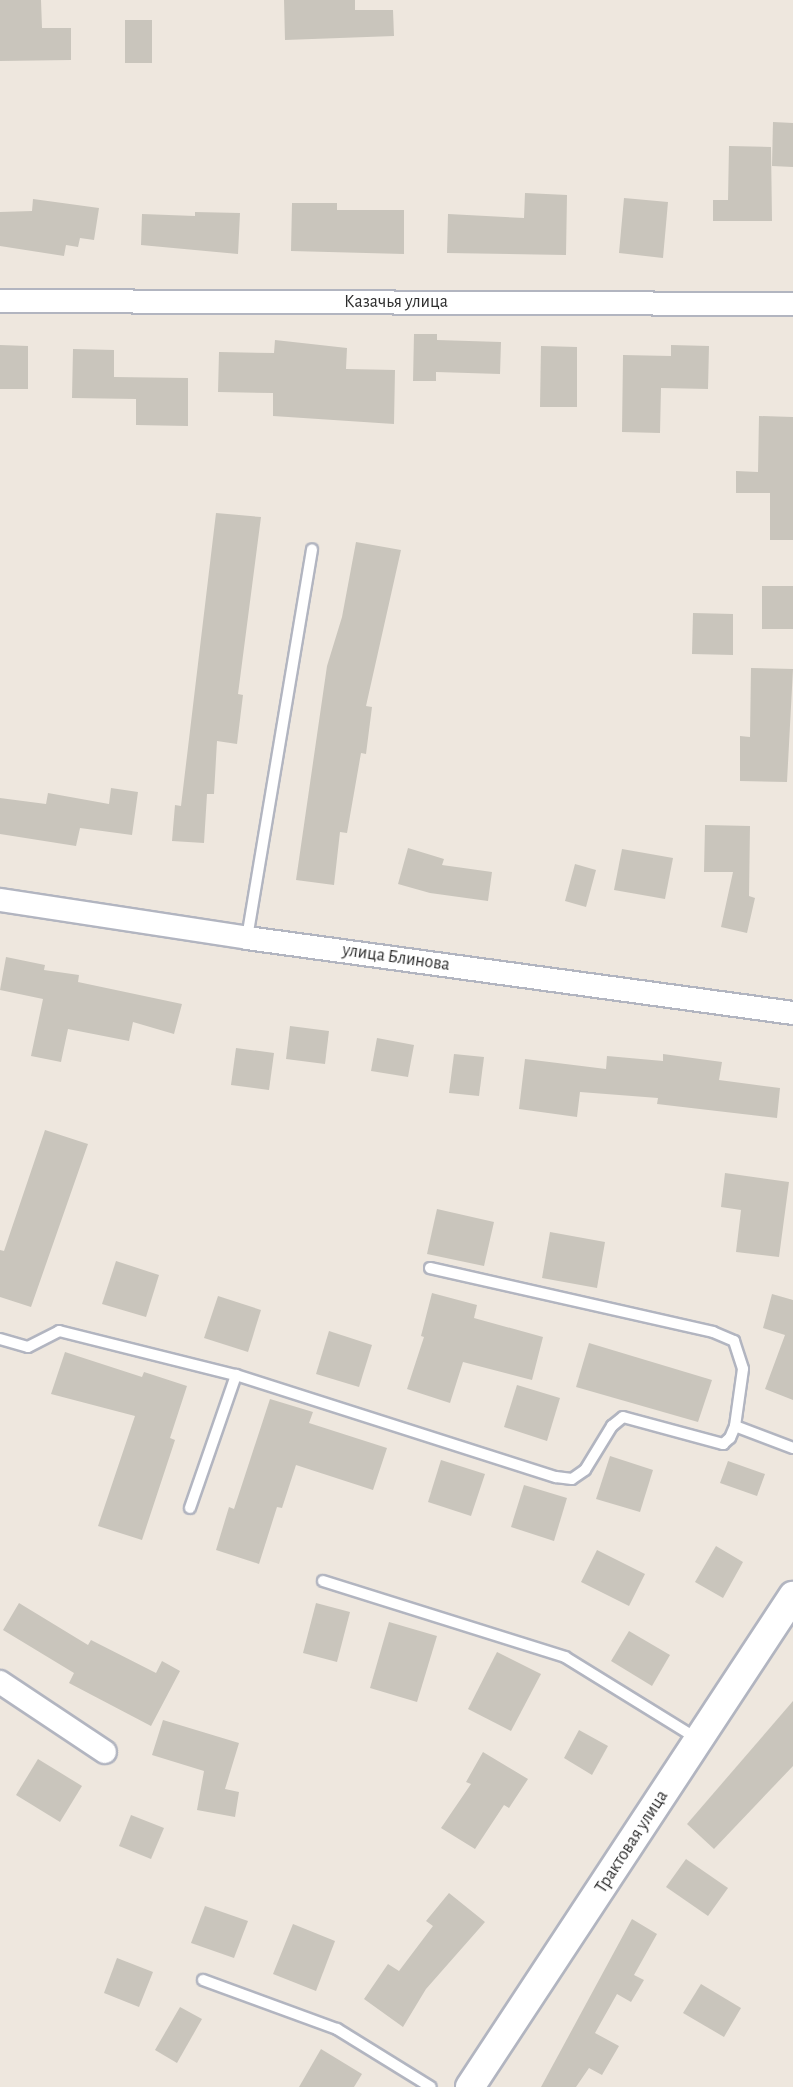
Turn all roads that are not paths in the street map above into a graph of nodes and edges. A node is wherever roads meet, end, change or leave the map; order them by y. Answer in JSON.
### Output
{"nodes":[{"id":1,"x":0,"y":301,"type":"edge"},
{"id":2,"x":793,"y":304,"type":"edge"},
{"id":3,"x":312,"y":549,"type":"dead end"},
{"id":4,"x":0,"y":900,"type":"edge"},
{"id":5,"x":247,"y":938,"type":"junction"},
{"id":6,"x":793,"y":1012,"type":"edge"},
{"id":7,"x":430,"y":1268,"type":"dead end"},
{"id":8,"x":0,"y":1339,"type":"edge"},
{"id":9,"x":236,"y":1376,"type":"junction"},
{"id":10,"x":735,"y":1426,"type":"junction"},
{"id":11,"x":793,"y":1448,"type":"edge"},
{"id":12,"x":190,"y":1508,"type":"dead end"},
{"id":13,"x":322,"y":1581,"type":"dead end"},
{"id":14,"x":793,"y":1596,"type":"edge"},
{"id":15,"x":0,"y":1682,"type":"edge"},
{"id":16,"x":699,"y":1740,"type":"junction"},
{"id":17,"x":105,"y":1752,"type":"dead end"},
{"id":18,"x":203,"y":1980,"type":"dead end"},
{"id":19,"x":431,"y":2087,"type":"edge"},
{"id":20,"x":470,"y":2087,"type":"edge"}],
"edges":[{"from":1,"to":2,"type":"street","name":"Казачья улица"},
{"from":3,"to":5,"type":"lane"},
{"from":4,"to":5,"type":"street","name":"улица Блинова"},
{"from":5,"to":6,"type":"street","name":"улица Блинова"},
{"from":7,"to":10,"type":"lane"},
{"from":8,"to":9,"type":"lane"},
{"from":9,"to":10,"type":"lane"},
{"from":9,"to":12,"type":"lane"},
{"from":10,"to":11,"type":"lane"},
{"from":13,"to":16,"type":"lane"},
{"from":14,"to":16,"type":"street","name":"Трактовая улица"},
{"from":15,"to":17,"type":"street"},
{"from":16,"to":20,"type":"street","name":"Трактовая улица"},
{"from":18,"to":19,"type":"lane"}]}
